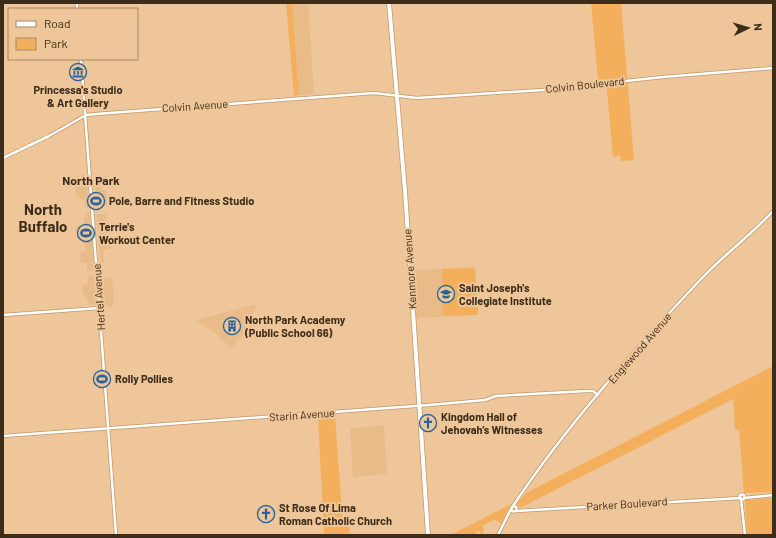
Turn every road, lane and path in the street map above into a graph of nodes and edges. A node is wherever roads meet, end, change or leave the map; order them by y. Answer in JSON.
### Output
{"nodes":[{"id":1,"x":389,"y":3,"type":"edge"},
{"id":2,"x":81,"y":60,"type":"edge"},
{"id":3,"x":773,"y":68,"type":"edge"},
{"id":4,"x":397,"y":95,"type":"junction"},
{"id":5,"x":86,"y":115,"type":"junction"},
{"id":6,"x":3,"y":158,"type":"edge"},
{"id":7,"x":773,"y":211,"type":"edge"},
{"id":8,"x":100,"y":308,"type":"junction"},
{"id":9,"x":3,"y":316,"type":"edge"},
{"id":10,"x":598,"y":395,"type":"junction"},
{"id":11,"x":420,"y":406,"type":"junction"},
{"id":12,"x":109,"y":428,"type":"junction"},
{"id":13,"x":3,"y":436,"type":"edge"},
{"id":14,"x":773,"y":495,"type":"edge"},
{"id":15,"x":742,"y":498,"type":"junction"},
{"id":16,"x":514,"y":509,"type":"junction"},
{"id":17,"x":116,"y":535,"type":"edge"},
{"id":18,"x":428,"y":535,"type":"edge"},
{"id":19,"x":498,"y":535,"type":"edge"},
{"id":20,"x":745,"y":535,"type":"edge"}],
"edges":[{"from":1,"to":4,"type":"main road","name":"Kenmore Avenue"},
{"from":2,"to":5,"type":"street","name":"Hertel Avenue"},
{"from":3,"to":4,"type":"street","name":"Colvin Boulevard"},
{"from":4,"to":5,"type":"street","name":"Colvin Avenue"},
{"from":4,"to":11,"type":"main road","name":"Kenmore Avenue"},
{"from":5,"to":6,"type":"street","name":"Colvin Avenue"},
{"from":5,"to":8,"type":"street","name":"Hertel Avenue"},
{"from":7,"to":10,"type":"street","name":"Englewood Avenue"},
{"from":8,"to":9,"type":"street"},
{"from":8,"to":12,"type":"street","name":"Hertel Avenue"},
{"from":10,"to":11,"type":"street","name":"Starin Avenue"},
{"from":10,"to":16,"type":"street","name":"Englewood Avenue"},
{"from":11,"to":12,"type":"street","name":"Starin Avenue"},
{"from":11,"to":18,"type":"main road","name":"Kenmore Avenue"},
{"from":12,"to":13,"type":"street","name":"Starin Avenue"},
{"from":12,"to":17,"type":"street","name":"Hertel Avenue"},
{"from":14,"to":15,"type":"street","name":"Parker Boulevard"},
{"from":15,"to":16,"type":"street","name":"Parker Boulevard"},
{"from":15,"to":20,"type":"street"},
{"from":16,"to":19,"type":"street","name":"Englewood Avenue"}]}
